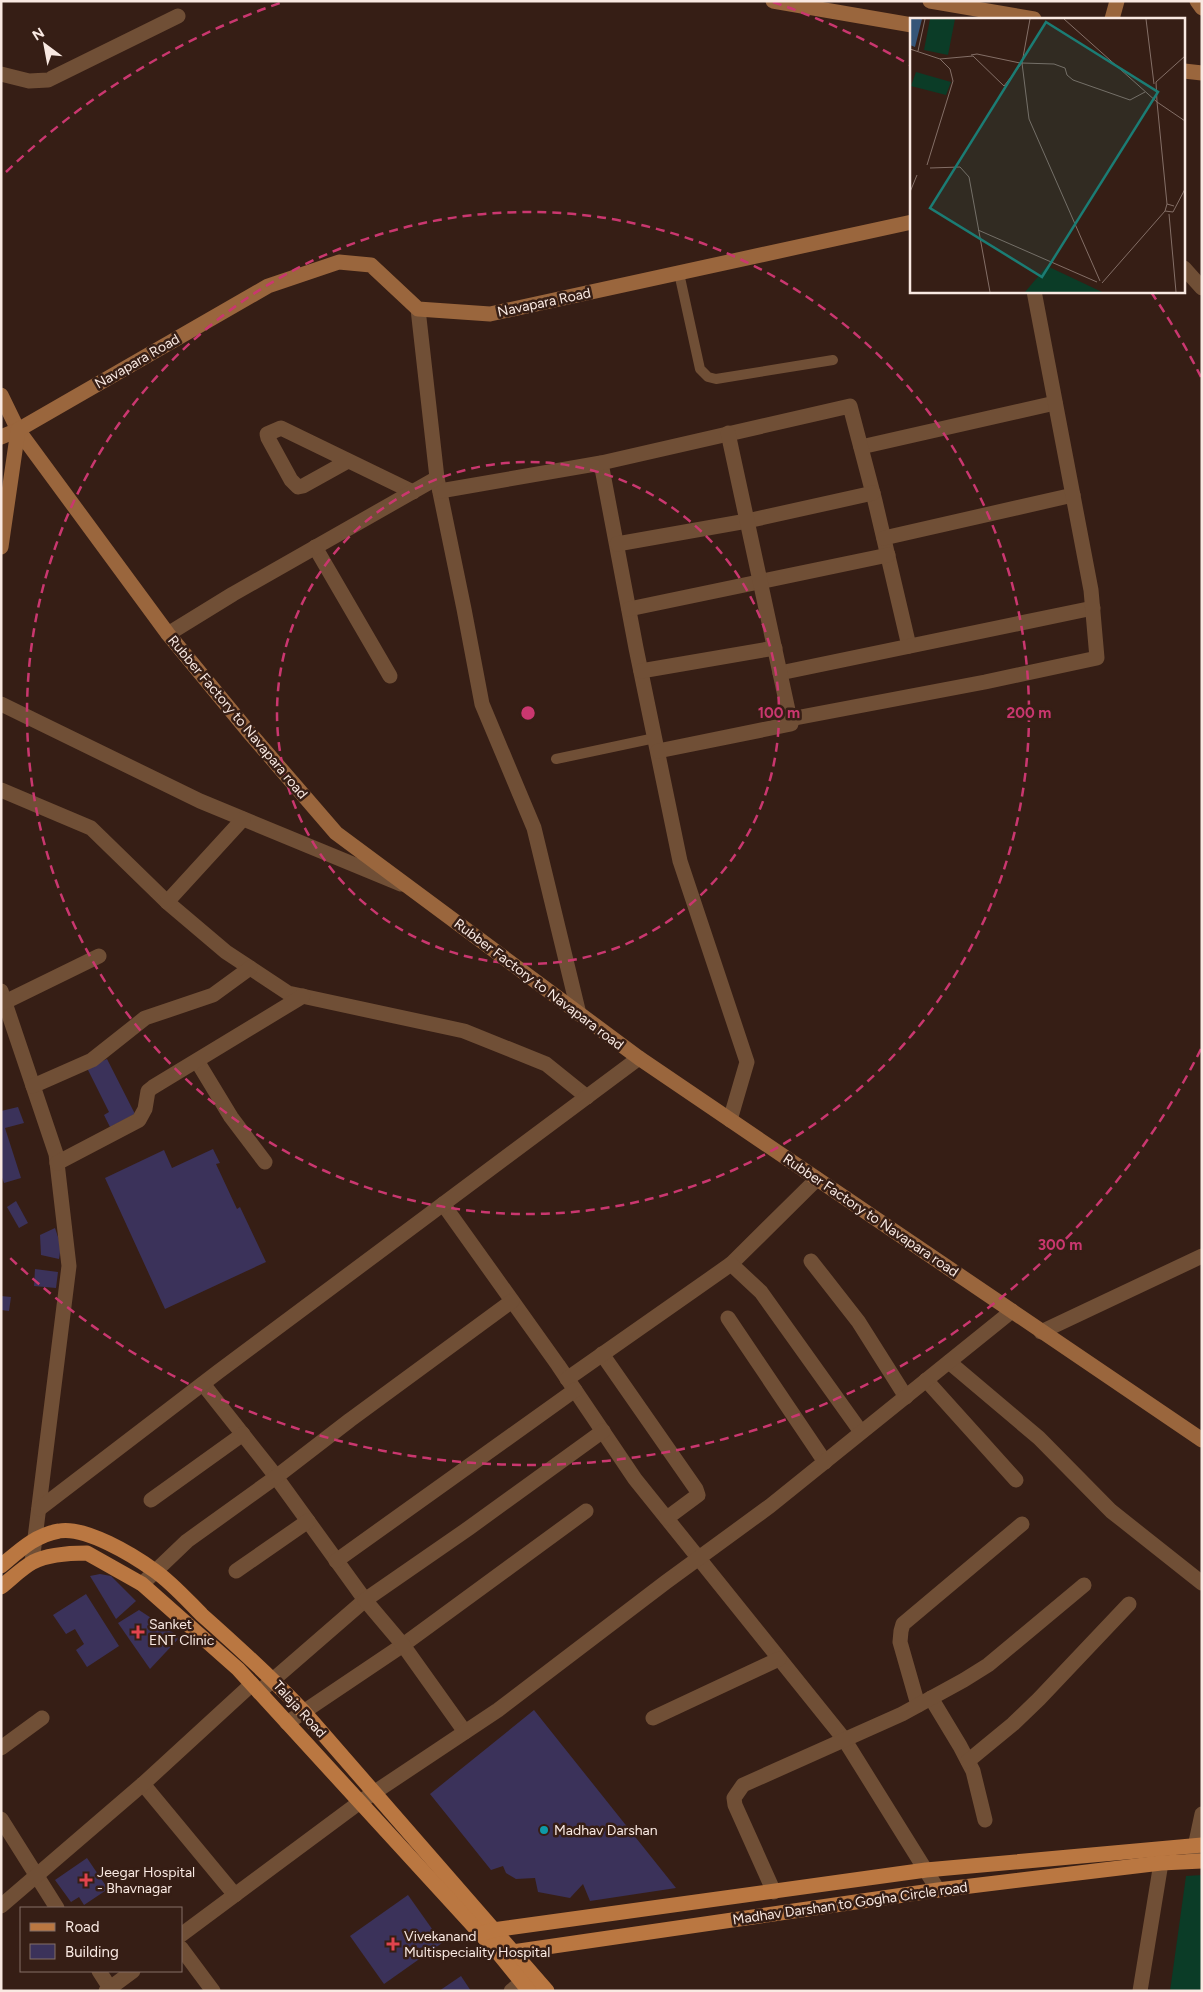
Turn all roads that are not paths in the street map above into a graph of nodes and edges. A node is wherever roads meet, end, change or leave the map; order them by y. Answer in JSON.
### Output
{"nodes":[{"id":1,"x":773,"y":1,"type":"edge"},
{"id":2,"x":930,"y":1,"type":"edge"},
{"id":3,"x":1118,"y":1,"type":"edge"},
{"id":4,"x":1197,"y":1,"type":"edge"},
{"id":5,"x":955,"y":4,"type":"edge"},
{"id":6,"x":1202,"y":8,"type":"edge"},
{"id":7,"x":178,"y":16,"type":"dead end"},
{"id":8,"x":1029,"y":18,"type":"edge"},
{"id":9,"x":1112,"y":18,"type":"edge"},
{"id":10,"x":910,"y":25,"type":"edge"},
{"id":11,"x":1186,"y":70,"type":"edge"},
{"id":12,"x":1202,"y":73,"type":"edge"},
{"id":13,"x":1,"y":74,"type":"edge"},
{"id":14,"x":910,"y":222,"type":"edge"},
{"id":15,"x":1186,"y":271,"type":"edge"},
{"id":16,"x":679,"y":273,"type":"junction"},
{"id":17,"x":1201,"y":290,"type":"edge"},
{"id":18,"x":1034,"y":292,"type":"edge"},
{"id":19,"x":418,"y":309,"type":"junction"},
{"id":20,"x":833,"y":360,"type":"dead end"},
{"id":21,"x":1,"y":395,"type":"edge"},
{"id":22,"x":1055,"y":403,"type":"junction"},
{"id":23,"x":18,"y":430,"type":"junction"},
{"id":24,"x":728,"y":434,"type":"junction"},
{"id":25,"x":1,"y":437,"type":"edge"},
{"id":26,"x":861,"y":447,"type":"junction"},
{"id":27,"x":348,"y":461,"type":"junction"},
{"id":28,"x":601,"y":463,"type":"junction"},
{"id":29,"x":438,"y":484,"type":"junction"},
{"id":30,"x":413,"y":492,"type":"junction"},
{"id":31,"x":873,"y":493,"type":"junction"},
{"id":32,"x":1073,"y":495,"type":"junction"},
{"id":33,"x":747,"y":522,"type":"junction"},
{"id":34,"x":884,"y":538,"type":"junction"},
{"id":35,"x":617,"y":544,"type":"junction"},
{"id":36,"x":1,"y":547,"type":"edge"},
{"id":37,"x":315,"y":547,"type":"junction"},
{"id":38,"x":888,"y":555,"type":"junction"},
{"id":39,"x":760,"y":582,"type":"junction"},
{"id":40,"x":1093,"y":608,"type":"junction"},
{"id":41,"x":629,"y":609,"type":"junction"},
{"id":42,"x":168,"y":634,"type":"junction"},
{"id":43,"x":909,"y":646,"type":"junction"},
{"id":44,"x":775,"y":648,"type":"junction"},
{"id":45,"x":641,"y":672,"type":"junction"},
{"id":46,"x":780,"y":673,"type":"junction"},
{"id":47,"x":390,"y":676,"type":"dead end"},
{"id":48,"x":1,"y":704,"type":"edge"},
{"id":49,"x":790,"y":719,"type":"junction"},
{"id":50,"x":656,"y":744,"type":"junction"},
{"id":51,"x":556,"y":759,"type":"dead end"},
{"id":52,"x":1,"y":790,"type":"edge"},
{"id":53,"x":243,"y":819,"type":"junction"},
{"id":54,"x":409,"y":888,"type":"junction"},
{"id":55,"x":167,"y":902,"type":"junction"},
{"id":56,"x":99,"y":956,"type":"dead end"},
{"id":57,"x":250,"y":968,"type":"junction"},
{"id":58,"x":303,"y":996,"type":"junction"},
{"id":59,"x":3,"y":997,"type":"edge"},
{"id":60,"x":579,"y":1014,"type":"junction"},
{"id":61,"x":639,"y":1058,"type":"junction"},
{"id":62,"x":197,"y":1062,"type":"junction"},
{"id":63,"x":33,"y":1086,"type":"junction"},
{"id":64,"x":587,"y":1096,"type":"junction"},
{"id":65,"x":730,"y":1120,"type":"junction"},
{"id":66,"x":265,"y":1162,"type":"dead end"},
{"id":67,"x":57,"y":1163,"type":"junction"},
{"id":68,"x":817,"y":1179,"type":"junction"},
{"id":69,"x":443,"y":1204,"type":"junction"},
{"id":70,"x":1202,"y":1256,"type":"edge"},
{"id":71,"x":811,"y":1261,"type":"dead end"},
{"id":72,"x":731,"y":1264,"type":"junction"},
{"id":73,"x":512,"y":1301,"type":"junction"},
{"id":74,"x":1012,"y":1311,"type":"junction"},
{"id":75,"x":728,"y":1318,"type":"dead end"},
{"id":76,"x":1041,"y":1332,"type":"junction"},
{"id":77,"x":602,"y":1354,"type":"junction"},
{"id":78,"x":950,"y":1362,"type":"junction"},
{"id":79,"x":926,"y":1380,"type":"junction"},
{"id":80,"x":203,"y":1384,"type":"junction"},
{"id":81,"x":571,"y":1384,"type":"junction"},
{"id":82,"x":906,"y":1397,"type":"junction"},
{"id":83,"x":603,"y":1431,"type":"junction"},
{"id":84,"x":861,"y":1432,"type":"junction"},
{"id":85,"x":243,"y":1434,"type":"junction"},
{"id":86,"x":1202,"y":1440,"type":"edge"},
{"id":87,"x":825,"y":1462,"type":"junction"},
{"id":88,"x":276,"y":1477,"type":"junction"},
{"id":89,"x":1016,"y":1480,"type":"dead end"},
{"id":90,"x":152,"y":1500,"type":"dead end"},
{"id":91,"x":39,"y":1509,"type":"junction"},
{"id":92,"x":586,"y":1511,"type":"dead end"},
{"id":93,"x":667,"y":1518,"type":"junction"},
{"id":94,"x":308,"y":1521,"type":"junction"},
{"id":95,"x":1022,"y":1524,"type":"dead end"},
{"id":96,"x":79,"y":1531,"type":"junction"},
{"id":97,"x":35,"y":1538,"type":"junction"},
{"id":98,"x":79,"y":1553,"type":"junction"},
{"id":99,"x":699,"y":1558,"type":"junction"},
{"id":100,"x":336,"y":1561,"type":"junction"},
{"id":101,"x":32,"y":1562,"type":"junction"},
{"id":102,"x":1,"y":1566,"type":"edge"},
{"id":103,"x":155,"y":1571,"type":"junction"},
{"id":104,"x":236,"y":1571,"type":"dead end"},
{"id":105,"x":1202,"y":1583,"type":"edge"},
{"id":106,"x":142,"y":1584,"type":"junction"},
{"id":107,"x":1084,"y":1585,"type":"dead end"},
{"id":108,"x":1,"y":1587,"type":"edge"},
{"id":109,"x":365,"y":1600,"type":"junction"},
{"id":110,"x":1129,"y":1604,"type":"dead end"},
{"id":111,"x":403,"y":1645,"type":"junction"},
{"id":112,"x":780,"y":1658,"type":"junction"},
{"id":113,"x":274,"y":1680,"type":"junction"},
{"id":114,"x":255,"y":1688,"type":"junction"},
{"id":115,"x":925,"y":1701,"type":"junction"},
{"id":116,"x":304,"y":1712,"type":"junction"},
{"id":117,"x":42,"y":1718,"type":"dead end"},
{"id":118,"x":653,"y":1718,"type":"dead end"},
{"id":119,"x":287,"y":1723,"type":"junction"},
{"id":120,"x":465,"y":1732,"type":"junction"},
{"id":121,"x":844,"y":1739,"type":"junction"},
{"id":122,"x":1,"y":1748,"type":"edge"},
{"id":123,"x":968,"y":1761,"type":"junction"},
{"id":124,"x":143,"y":1784,"type":"junction"},
{"id":125,"x":374,"y":1793,"type":"junction"},
{"id":126,"x":360,"y":1802,"type":"junction"},
{"id":127,"x":1202,"y":1814,"type":"edge"},
{"id":128,"x":1,"y":1819,"type":"edge"},
{"id":129,"x":985,"y":1820,"type":"dead end"},
{"id":130,"x":1198,"y":1846,"type":"edge"},
{"id":131,"x":1197,"y":1862,"type":"edge"},
{"id":132,"x":1161,"y":1864,"type":"junction"},
{"id":133,"x":926,"y":1870,"type":"junction"},
{"id":134,"x":36,"y":1876,"type":"junction"},
{"id":135,"x":938,"y":1890,"type":"junction"},
{"id":136,"x":774,"y":1892,"type":"junction"},
{"id":137,"x":235,"y":1895,"type":"junction"},
{"id":138,"x":1,"y":1906,"type":"edge"},
{"id":139,"x":56,"y":1907,"type":"edge"},
{"id":140,"x":487,"y":1932,"type":"junction"},
{"id":141,"x":182,"y":1934,"type":"edge"},
{"id":142,"x":182,"y":1949,"type":"edge"},
{"id":143,"x":506,"y":1953,"type":"junction"},
{"id":144,"x":100,"y":1972,"type":"edge"},
{"id":145,"x":132,"y":1972,"type":"edge"},
{"id":146,"x":521,"y":1988,"type":"edge"},
{"id":147,"x":108,"y":1989,"type":"edge"},
{"id":148,"x":213,"y":1991,"type":"edge"},
{"id":149,"x":547,"y":1991,"type":"edge"},
{"id":150,"x":1140,"y":1991,"type":"edge"}],
"edges":[{"from":1,"to":10,"type":"street"},
{"from":2,"to":5,"type":"street"},
{"from":3,"to":9,"type":"street"},
{"from":4,"to":6,"type":"street"},
{"from":5,"to":8,"type":"street"},
{"from":7,"to":13,"type":"street"},
{"from":11,"to":12,"type":"street"},
{"from":14,"to":16,"type":"street","name":"Navapara Road"},
{"from":15,"to":17,"type":"street"},
{"from":16,"to":19,"type":"street","name":"Navapara Road"},
{"from":16,"to":20,"type":"lane"},
{"from":18,"to":22,"type":"street"},
{"from":19,"to":23,"type":"street","name":"Navapara Road"},
{"from":19,"to":29,"type":"street"},
{"from":21,"to":23,"type":"street","name":"Rubber Factory to Navapara road"},
{"from":22,"to":26,"type":"street"},
{"from":22,"to":32,"type":"street"},
{"from":23,"to":25,"type":"street","name":"Navapara Road"},
{"from":23,"to":36,"type":"street"},
{"from":23,"to":42,"type":"street","name":"Rubber Factory to Navapara road"},
{"from":24,"to":26,"type":"street"},
{"from":24,"to":28,"type":"street"},
{"from":24,"to":33,"type":"street"},
{"from":26,"to":31,"type":"street"},
{"from":27,"to":27,"type":"street"},
{"from":27,"to":30,"type":"street"},
{"from":28,"to":29,"type":"street"},
{"from":28,"to":35,"type":"street"},
{"from":29,"to":30,"type":"street"},
{"from":29,"to":60,"type":"street"},
{"from":30,"to":37,"type":"street"},
{"from":31,"to":33,"type":"street"},
{"from":31,"to":34,"type":"street"},
{"from":32,"to":34,"type":"street"},
{"from":32,"to":40,"type":"street"},
{"from":33,"to":35,"type":"street"},
{"from":33,"to":39,"type":"street"},
{"from":34,"to":38,"type":"street"},
{"from":35,"to":41,"type":"street"},
{"from":37,"to":42,"type":"street"},
{"from":37,"to":47,"type":"street"},
{"from":38,"to":39,"type":"street"},
{"from":38,"to":43,"type":"street"},
{"from":39,"to":41,"type":"street"},
{"from":39,"to":44,"type":"street"},
{"from":40,"to":43,"type":"street"},
{"from":40,"to":49,"type":"street"},
{"from":41,"to":45,"type":"street"},
{"from":42,"to":54,"type":"street","name":"Rubber Factory to Navapara road"},
{"from":43,"to":46,"type":"street"},
{"from":44,"to":45,"type":"street"},
{"from":44,"to":46,"type":"street"},
{"from":45,"to":50,"type":"street"},
{"from":46,"to":49,"type":"street"},
{"from":48,"to":53,"type":"street"},
{"from":49,"to":50,"type":"street"},
{"from":50,"to":51,"type":"lane"},
{"from":50,"to":65,"type":"street"},
{"from":52,"to":55,"type":"street"},
{"from":53,"to":54,"type":"street"},
{"from":53,"to":55,"type":"street"},
{"from":54,"to":60,"type":"street","name":"Rubber Factory to Navapara road"},
{"from":55,"to":57,"type":"street"},
{"from":56,"to":59,"type":"street"},
{"from":57,"to":58,"type":"street"},
{"from":57,"to":63,"type":"street"},
{"from":58,"to":62,"type":"street"},
{"from":58,"to":64,"type":"street"},
{"from":59,"to":63,"type":"street"},
{"from":60,"to":61,"type":"street","name":"Rubber Factory to Navapara road"},
{"from":61,"to":64,"type":"street"},
{"from":61,"to":65,"type":"street","name":"Rubber Factory to Navapara road"},
{"from":62,"to":66,"type":"street"},
{"from":62,"to":67,"type":"street"},
{"from":63,"to":67,"type":"street"},
{"from":64,"to":69,"type":"street"},
{"from":65,"to":68,"type":"street","name":"Rubber Factory to Navapara road"},
{"from":67,"to":91,"type":"street"},
{"from":68,"to":72,"type":"street"},
{"from":68,"to":74,"type":"street","name":"Rubber Factory to Navapara road"},
{"from":69,"to":73,"type":"street"},
{"from":69,"to":80,"type":"street"},
{"from":70,"to":76,"type":"street"},
{"from":71,"to":82,"type":"street"},
{"from":72,"to":77,"type":"street"},
{"from":72,"to":84,"type":"street"},
{"from":73,"to":81,"type":"street"},
{"from":73,"to":88,"type":"street"},
{"from":74,"to":76,"type":"street","name":"Rubber Factory to Navapara road"},
{"from":74,"to":78,"type":"street"},
{"from":75,"to":87,"type":"street"},
{"from":76,"to":86,"type":"street","name":"Rubber Factory to Navapara road"},
{"from":77,"to":81,"type":"street"},
{"from":77,"to":93,"type":"street"},
{"from":78,"to":79,"type":"street"},
{"from":78,"to":105,"type":"street"},
{"from":79,"to":82,"type":"street"},
{"from":79,"to":89,"type":"street"},
{"from":80,"to":85,"type":"street"},
{"from":80,"to":91,"type":"street"},
{"from":81,"to":83,"type":"street"},
{"from":81,"to":100,"type":"street"},
{"from":82,"to":84,"type":"street"},
{"from":83,"to":93,"type":"street"},
{"from":83,"to":109,"type":"street"},
{"from":84,"to":87,"type":"street"},
{"from":85,"to":88,"type":"street"},
{"from":85,"to":90,"type":"street"},
{"from":87,"to":99,"type":"street"},
{"from":88,"to":94,"type":"street"},
{"from":88,"to":103,"type":"street"},
{"from":91,"to":97,"type":"street"},
{"from":92,"to":111,"type":"street"},
{"from":93,"to":99,"type":"street"},
{"from":94,"to":100,"type":"street"},
{"from":94,"to":104,"type":"street"},
{"from":95,"to":115,"type":"street"},
{"from":96,"to":97,"type":"main road","name":"Talaja Road"},
{"from":96,"to":98,"type":"main road"},
{"from":96,"to":103,"type":"main road","name":"Talaja Road"},
{"from":97,"to":101,"type":"street"},
{"from":97,"to":102,"type":"main road","name":"Talaja Road"},
{"from":98,"to":101,"type":"main road","name":"Talaja Road"},
{"from":98,"to":106,"type":"main road","name":"Talaja Road"},
{"from":99,"to":112,"type":"street"},
{"from":99,"to":120,"type":"street"},
{"from":100,"to":109,"type":"street"},
{"from":101,"to":108,"type":"main road","name":"Talaja Road"},
{"from":103,"to":106,"type":"street"},
{"from":103,"to":113,"type":"main road","name":"Talaja Road"},
{"from":106,"to":114,"type":"main road","name":"Talaja Road"},
{"from":107,"to":115,"type":"street"},
{"from":109,"to":111,"type":"street"},
{"from":109,"to":113,"type":"street"},
{"from":110,"to":123,"type":"street"},
{"from":111,"to":116,"type":"street"},
{"from":111,"to":120,"type":"street"},
{"from":112,"to":118,"type":"street"},
{"from":112,"to":121,"type":"street"},
{"from":113,"to":114,"type":"street"},
{"from":113,"to":116,"type":"main road","name":"Talaja Road"},
{"from":114,"to":119,"type":"main road","name":"Talaja Road"},
{"from":114,"to":124,"type":"street"},
{"from":115,"to":121,"type":"street"},
{"from":115,"to":123,"type":"street"},
{"from":116,"to":119,"type":"street"},
{"from":116,"to":125,"type":"main road","name":"Talaja Road"},
{"from":117,"to":122,"type":"street"},
{"from":119,"to":126,"type":"main road","name":"Talaja Road"},
{"from":120,"to":125,"type":"street"},
{"from":121,"to":133,"type":"street"},
{"from":121,"to":136,"type":"street"},
{"from":123,"to":129,"type":"street"},
{"from":124,"to":134,"type":"street"},
{"from":124,"to":137,"type":"street"},
{"from":125,"to":126,"type":"street"},
{"from":125,"to":140,"type":"main road","name":"Talaja Road"},
{"from":126,"to":137,"type":"street"},
{"from":126,"to":140,"type":"main road","name":"Talaja Road"},
{"from":127,"to":130,"type":"street"},
{"from":128,"to":134,"type":"street"},
{"from":130,"to":131,"type":"street"},
{"from":130,"to":133,"type":"main road"},
{"from":131,"to":132,"type":"main road","name":"Madhav Darshan to Gogha Circle road"},
{"from":132,"to":135,"type":"main road","name":"Madhav Darshan to Gogha Circle road"},
{"from":132,"to":150,"type":"street"},
{"from":133,"to":135,"type":"street"},
{"from":133,"to":136,"type":"main road"},
{"from":134,"to":138,"type":"street"},
{"from":134,"to":139,"type":"street"},
{"from":135,"to":143,"type":"main road","name":"Madhav Darshan to Gogha Circle road"},
{"from":136,"to":140,"type":"main road"},
{"from":137,"to":141,"type":"street"},
{"from":140,"to":143,"type":"main road","name":"Talaja Road"},
{"from":142,"to":148,"type":"street"},
{"from":143,"to":146,"type":"main road","name":"Talaja Road"},
{"from":143,"to":149,"type":"main road","name":"Talaja Road"},
{"from":144,"to":147,"type":"street"},
{"from":145,"to":147,"type":"street"}]}
